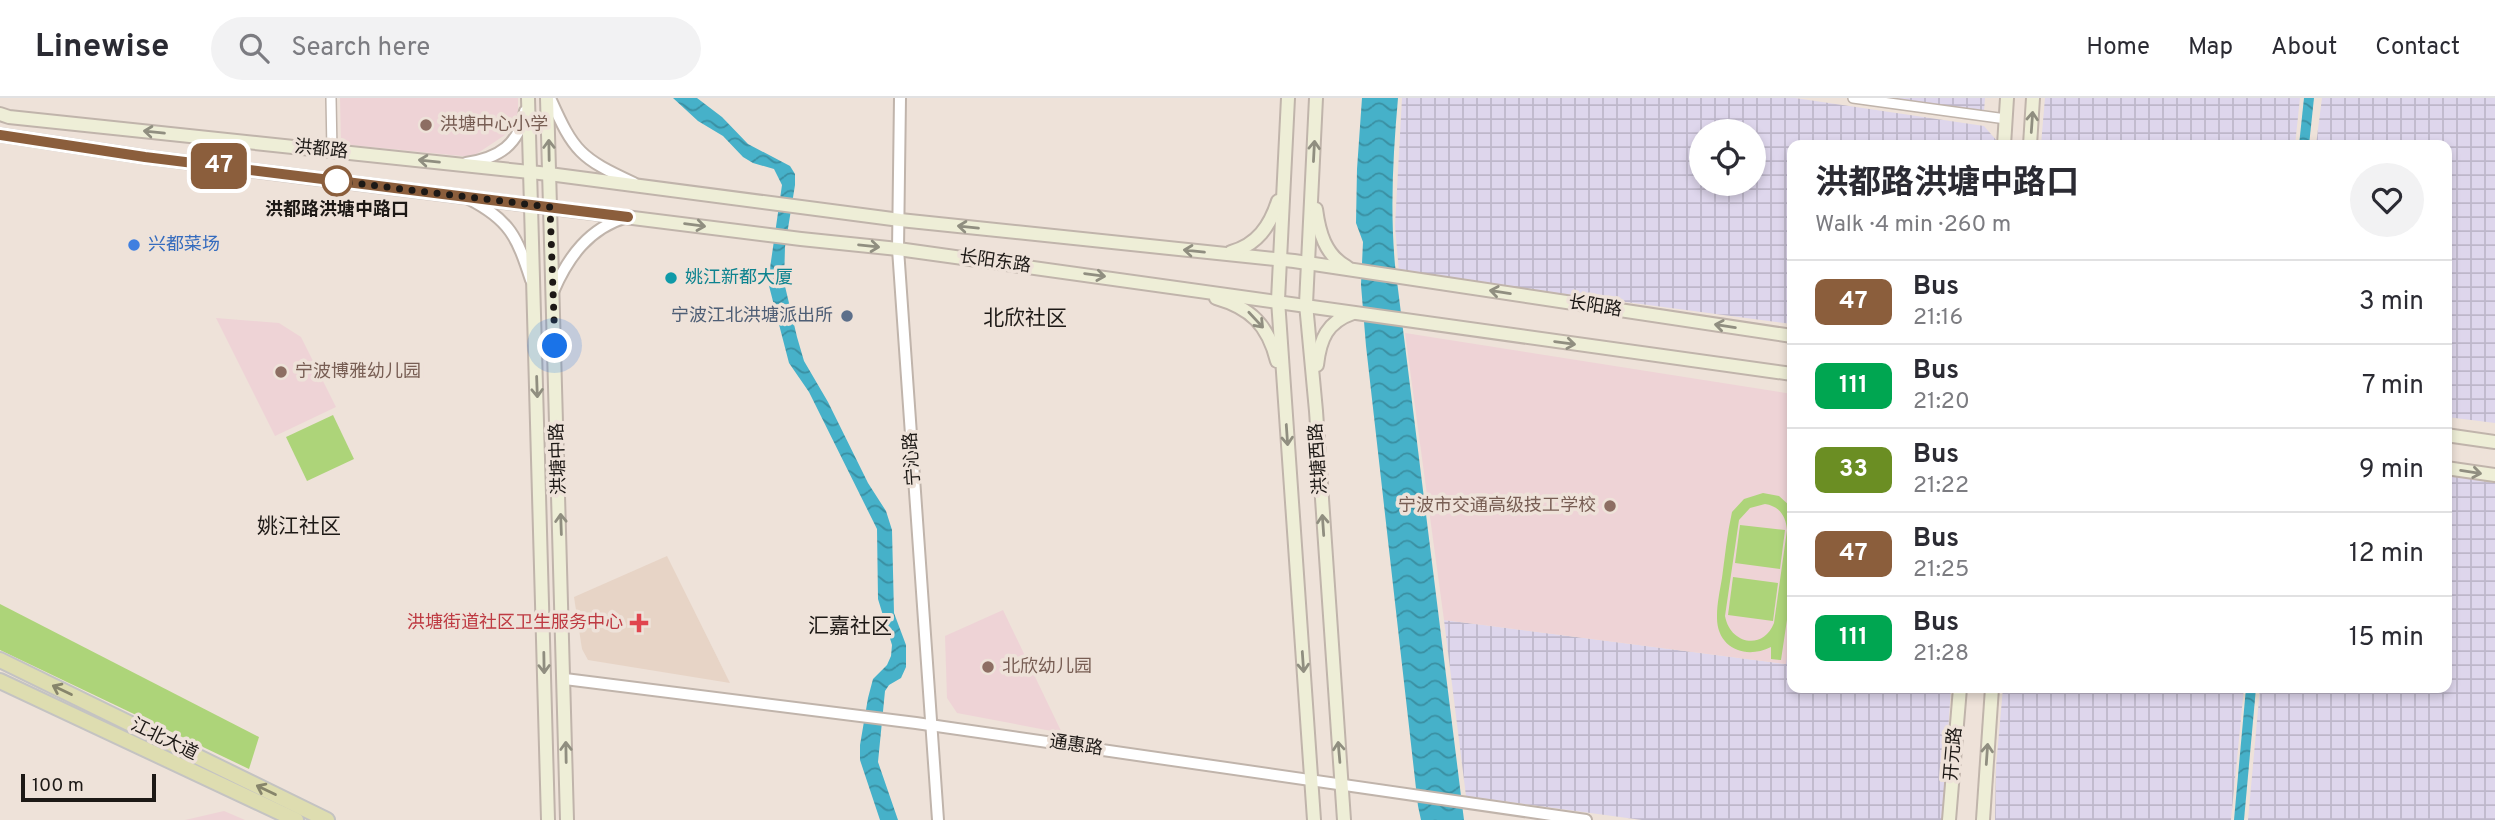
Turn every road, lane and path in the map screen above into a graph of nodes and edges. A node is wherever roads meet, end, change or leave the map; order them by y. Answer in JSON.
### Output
{"nodes":[{"id":1,"x":331,"y":98,"type":"edge"},
{"id":2,"x":528,"y":98,"type":"edge"},
{"id":3,"x":549,"y":98,"type":"edge"},
{"id":4,"x":900,"y":98,"type":"edge"},
{"id":5,"x":1288,"y":98,"type":"edge"},
{"id":6,"x":1316,"y":98,"type":"edge"},
{"id":7,"x":1853,"y":98,"type":"edge"},
{"id":8,"x":2007,"y":98,"type":"edge"},
{"id":9,"x":2034,"y":98,"type":"edge"},
{"id":10,"x":0,"y":114,"type":"edge"},
{"id":11,"x":2006,"y":119,"type":"junction"},
{"id":12,"x":0,"y":135,"type":"edge"},
{"id":13,"x":2004,"y":140,"type":"edge"},
{"id":14,"x":2030,"y":140,"type":"edge"},
{"id":15,"x":332,"y":151,"type":"junction"},
{"id":16,"x":457,"y":164,"type":"junction"},
{"id":17,"x":530,"y":172,"type":"junction"},
{"id":18,"x":549,"y":174,"type":"junction"},
{"id":19,"x":1283,"y":184,"type":"junction"},
{"id":20,"x":1312,"y":185,"type":"junction"},
{"id":21,"x":643,"y":187,"type":"junction"},
{"id":22,"x":463,"y":196,"type":"junction"},
{"id":23,"x":530,"y":205,"type":"junction"},
{"id":24,"x":550,"y":207,"type":"junction"},
{"id":25,"x":628,"y":217,"type":"junction"},
{"id":26,"x":900,"y":220,"type":"junction"},
{"id":27,"x":898,"y":249,"type":"junction"},
{"id":28,"x":1223,"y":254,"type":"junction"},
{"id":29,"x":1279,"y":260,"type":"junction"},
{"id":30,"x":1308,"y":264,"type":"junction"},
{"id":31,"x":1356,"y":271,"type":"junction"},
{"id":32,"x":1171,"y":286,"type":"junction"},
{"id":33,"x":533,"y":289,"type":"junction"},
{"id":34,"x":553,"y":292,"type":"junction"},
{"id":35,"x":1278,"y":300,"type":"junction"},
{"id":36,"x":1306,"y":304,"type":"junction"},
{"id":37,"x":1359,"y":312,"type":"junction"},
{"id":38,"x":1787,"y":335,"type":"edge"},
{"id":39,"x":1787,"y":373,"type":"edge"},
{"id":40,"x":1314,"y":393,"type":"junction"},
{"id":41,"x":1284,"y":394,"type":"junction"},
{"id":42,"x":2452,"y":436,"type":"edge"},
{"id":43,"x":2495,"y":442,"type":"edge"},
{"id":44,"x":2452,"y":469,"type":"edge"},
{"id":45,"x":2495,"y":475,"type":"edge"},
{"id":46,"x":0,"y":660,"type":"edge"},
{"id":47,"x":565,"y":679,"type":"junction"},
{"id":48,"x":0,"y":681,"type":"edge"},
{"id":49,"x":1960,"y":693,"type":"edge"},
{"id":50,"x":1992,"y":693,"type":"edge"},
{"id":51,"x":932,"y":726,"type":"junction"},
{"id":52,"x":1311,"y":780,"type":"junction"},
{"id":53,"x":1341,"y":784,"type":"junction"},
{"id":54,"x":296,"y":820,"type":"edge"},
{"id":55,"x":327,"y":820,"type":"edge"},
{"id":56,"x":548,"y":820,"type":"edge"},
{"id":57,"x":567,"y":820,"type":"edge"},
{"id":58,"x":937,"y":820,"type":"edge"},
{"id":59,"x":1314,"y":820,"type":"edge"},
{"id":60,"x":1344,"y":820,"type":"edge"},
{"id":61,"x":1586,"y":820,"type":"edge"},
{"id":62,"x":1949,"y":820,"type":"edge"},
{"id":63,"x":1983,"y":820,"type":"edge"}],
"edges":[{"from":1,"to":15,"type":"street"},
{"from":2,"to":16,"type":"street"},
{"from":2,"to":17,"type":"main road","name":"洪塘中路"},
{"from":18,"to":3,"type":"main road","name":"洪塘中路","one_way":true},
{"from":3,"to":21,"type":"street"},
{"from":4,"to":26,"type":"street","name":"宁沁路"},
{"from":5,"to":19,"type":"main road","name":"洪塘西路"},
{"from":20,"to":6,"type":"main road","name":"洪塘西路","one_way":true},
{"from":7,"to":11,"type":"street"},
{"from":8,"to":11,"type":"main road"},
{"from":14,"to":9,"type":"main road","one_way":true},
{"from":15,"to":10,"type":"main road","name":"洪都路","one_way":true},
{"from":11,"to":13,"type":"main road"},
{"from":12,"to":22,"type":"main road","name":"洪都路"},
{"from":16,"to":15,"type":"main road","name":"洪都路","one_way":true},
{"from":16,"to":17,"type":"main road","name":"洪都路"},
{"from":17,"to":18,"type":"main road","name":"洪都路"},
{"from":17,"to":23,"type":"main road","name":"洪塘中路"},
{"from":18,"to":21,"type":"main road","name":"洪都路"},
{"from":18,"to":24,"type":"main road","name":"洪塘中路"},
{"from":19,"to":28,"type":"main road"},
{"from":19,"to":29,"type":"main road","name":"洪塘西路"},
{"from":20,"to":30,"type":"main road","name":"洪塘西路"},
{"from":20,"to":31,"type":"main road"},
{"from":21,"to":26,"type":"main road","name":"长阳东路"},
{"from":22,"to":23,"type":"main road","name":"洪都路"},
{"from":22,"to":33,"type":"street"},
{"from":23,"to":24,"type":"main road","name":"洪都路"},
{"from":23,"to":33,"type":"main road","name":"洪塘中路"},
{"from":24,"to":25,"type":"main road","name":"洪都路"},
{"from":24,"to":34,"type":"main road","name":"洪塘中路"},
{"from":25,"to":27,"type":"main road","name":"长阳东路","one_way":true},
{"from":25,"to":34,"type":"street"},
{"from":26,"to":27,"type":"street","name":"宁沁路"},
{"from":28,"to":26,"type":"main road","name":"长阳东路","one_way":true},
{"from":27,"to":32,"type":"main road","name":"长阳东路","one_way":true},
{"from":27,"to":51,"type":"street","name":"宁沁路"},
{"from":28,"to":29,"type":"main road","name":"长阳东路"},
{"from":29,"to":30,"type":"main road","name":"长阳东路"},
{"from":29,"to":35,"type":"main road","name":"洪塘西路"},
{"from":30,"to":31,"type":"main road","name":"长阳东路"},
{"from":30,"to":36,"type":"main road","name":"洪塘西路"},
{"from":38,"to":31,"type":"main road","name":"长阳路","one_way":true},
{"from":32,"to":35,"type":"main road","name":"长阳东路"},
{"from":32,"to":41,"type":"main road","one_way":true},
{"from":33,"to":56,"type":"main road","name":"洪塘中路","one_way":true},
{"from":47,"to":34,"type":"main road","name":"洪塘中路","one_way":true},
{"from":35,"to":36,"type":"main road","name":"长阳东路"},
{"from":35,"to":41,"type":"main road","name":"洪塘西路"},
{"from":36,"to":37,"type":"main road","name":"长阳东路"},
{"from":36,"to":40,"type":"main road","name":"洪塘西路"},
{"from":37,"to":39,"type":"main road","name":"长阳东路","one_way":true},
{"from":37,"to":40,"type":"main road"},
{"from":53,"to":40,"type":"main road","name":"洪塘西路","one_way":true},
{"from":41,"to":52,"type":"main road","name":"洪塘西路","one_way":true},
{"from":42,"to":43,"type":"main road"},
{"from":44,"to":45,"type":"main road","one_way":true},
{"from":55,"to":46,"type":"main road","name":"江北大道","one_way":true},
{"from":47,"to":51,"type":"street","name":"通惠路"},
{"from":57,"to":47,"type":"main road","name":"洪塘中路","one_way":true},
{"from":48,"to":54,"type":"main road","name":"江北大道"},
{"from":49,"to":62,"type":"main road","name":"开元路"},
{"from":63,"to":50,"type":"main road","name":"开元路","one_way":true},
{"from":51,"to":52,"type":"street","name":"通惠路"},
{"from":51,"to":58,"type":"street","name":"宁沁路"},
{"from":52,"to":53,"type":"street","name":"通惠路"},
{"from":52,"to":59,"type":"main road","name":"洪塘西路"},
{"from":53,"to":60,"type":"main road","name":"洪塘西路"},
{"from":53,"to":61,"type":"street","name":"通惠路"}]}
